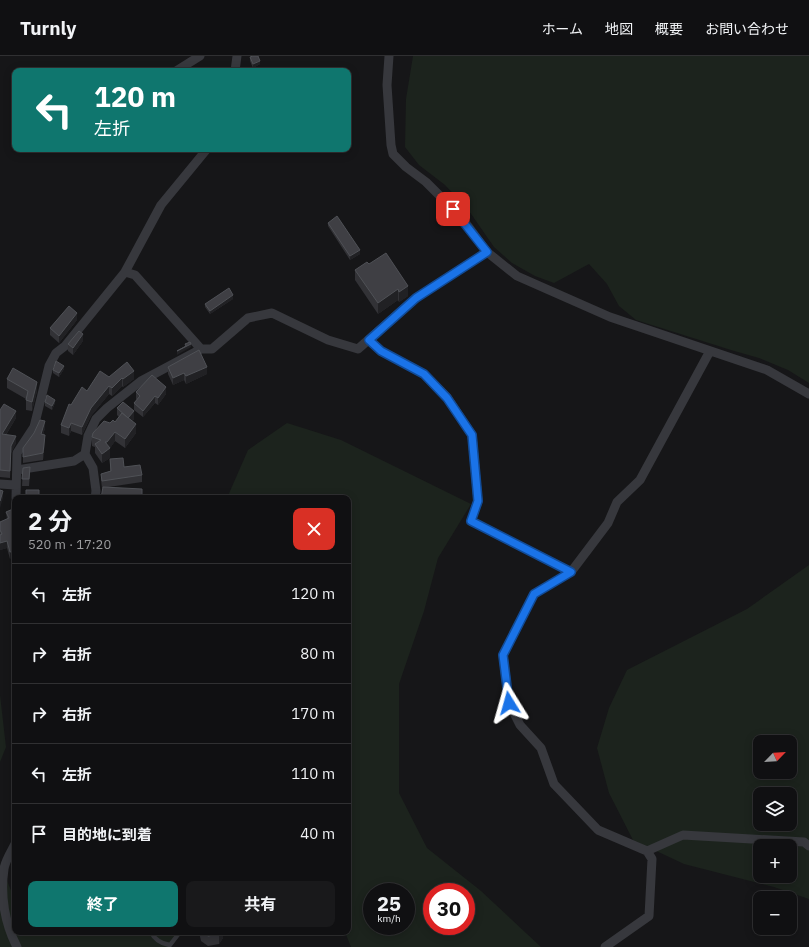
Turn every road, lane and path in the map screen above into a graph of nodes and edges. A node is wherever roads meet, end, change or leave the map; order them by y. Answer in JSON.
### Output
{"nodes":[{"id":1,"x":200,"y":56,"type":"edge"},
{"id":2,"x":237,"y":56,"type":"edge"},
{"id":3,"x":389,"y":56,"type":"edge"},
{"id":4,"x":181,"y":68,"type":"edge"},
{"id":5,"x":235,"y":68,"type":"edge"},
{"id":6,"x":205,"y":152,"type":"edge"},
{"id":7,"x":487,"y":252,"type":"junction"},
{"id":8,"x":126,"y":272,"type":"junction"},
{"id":9,"x":369,"y":340,"type":"junction"},
{"id":10,"x":201,"y":349,"type":"junction"},
{"id":11,"x":710,"y":351,"type":"junction"},
{"id":12,"x":809,"y":394,"type":"edge"},
{"id":13,"x":85,"y":454,"type":"junction"},
{"id":14,"x":17,"y":470,"type":"junction"},
{"id":15,"x":0,"y":484,"type":"edge"},
{"id":16,"x":15,"y":485,"type":"junction"},
{"id":17,"x":16,"y":495,"type":"edge"},
{"id":18,"x":96,"y":495,"type":"edge"},
{"id":19,"x":571,"y":572,"type":"junction"},
{"id":20,"x":809,"y":846,"type":"edge"},
{"id":21,"x":647,"y":851,"type":"junction"},
{"id":22,"x":12,"y":854,"type":"edge"},
{"id":23,"x":152,"y":935,"type":"edge"},
{"id":24,"x":178,"y":935,"type":"edge"},
{"id":25,"x":17,"y":947,"type":"edge"},
{"id":26,"x":605,"y":947,"type":"edge"}],
"edges":[{"from":1,"to":4,"type":"street"},
{"from":2,"to":5,"type":"street"},
{"from":3,"to":7,"type":"street"},
{"from":6,"to":8,"type":"street"},
{"from":7,"to":9,"type":"street"},
{"from":7,"to":11,"type":"street"},
{"from":8,"to":10,"type":"street"},
{"from":8,"to":14,"type":"street"},
{"from":9,"to":10,"type":"street"},
{"from":9,"to":19,"type":"street"},
{"from":10,"to":13,"type":"street"},
{"from":11,"to":12,"type":"street"},
{"from":11,"to":19,"type":"street"},
{"from":13,"to":14,"type":"street"},
{"from":13,"to":18,"type":"street"},
{"from":14,"to":16,"type":"street"},
{"from":15,"to":16,"type":"street"},
{"from":16,"to":17,"type":"street"},
{"from":19,"to":21,"type":"street"},
{"from":20,"to":21,"type":"street"},
{"from":21,"to":26,"type":"street"},
{"from":22,"to":25,"type":"street"},
{"from":23,"to":24,"type":"lane"}]}
